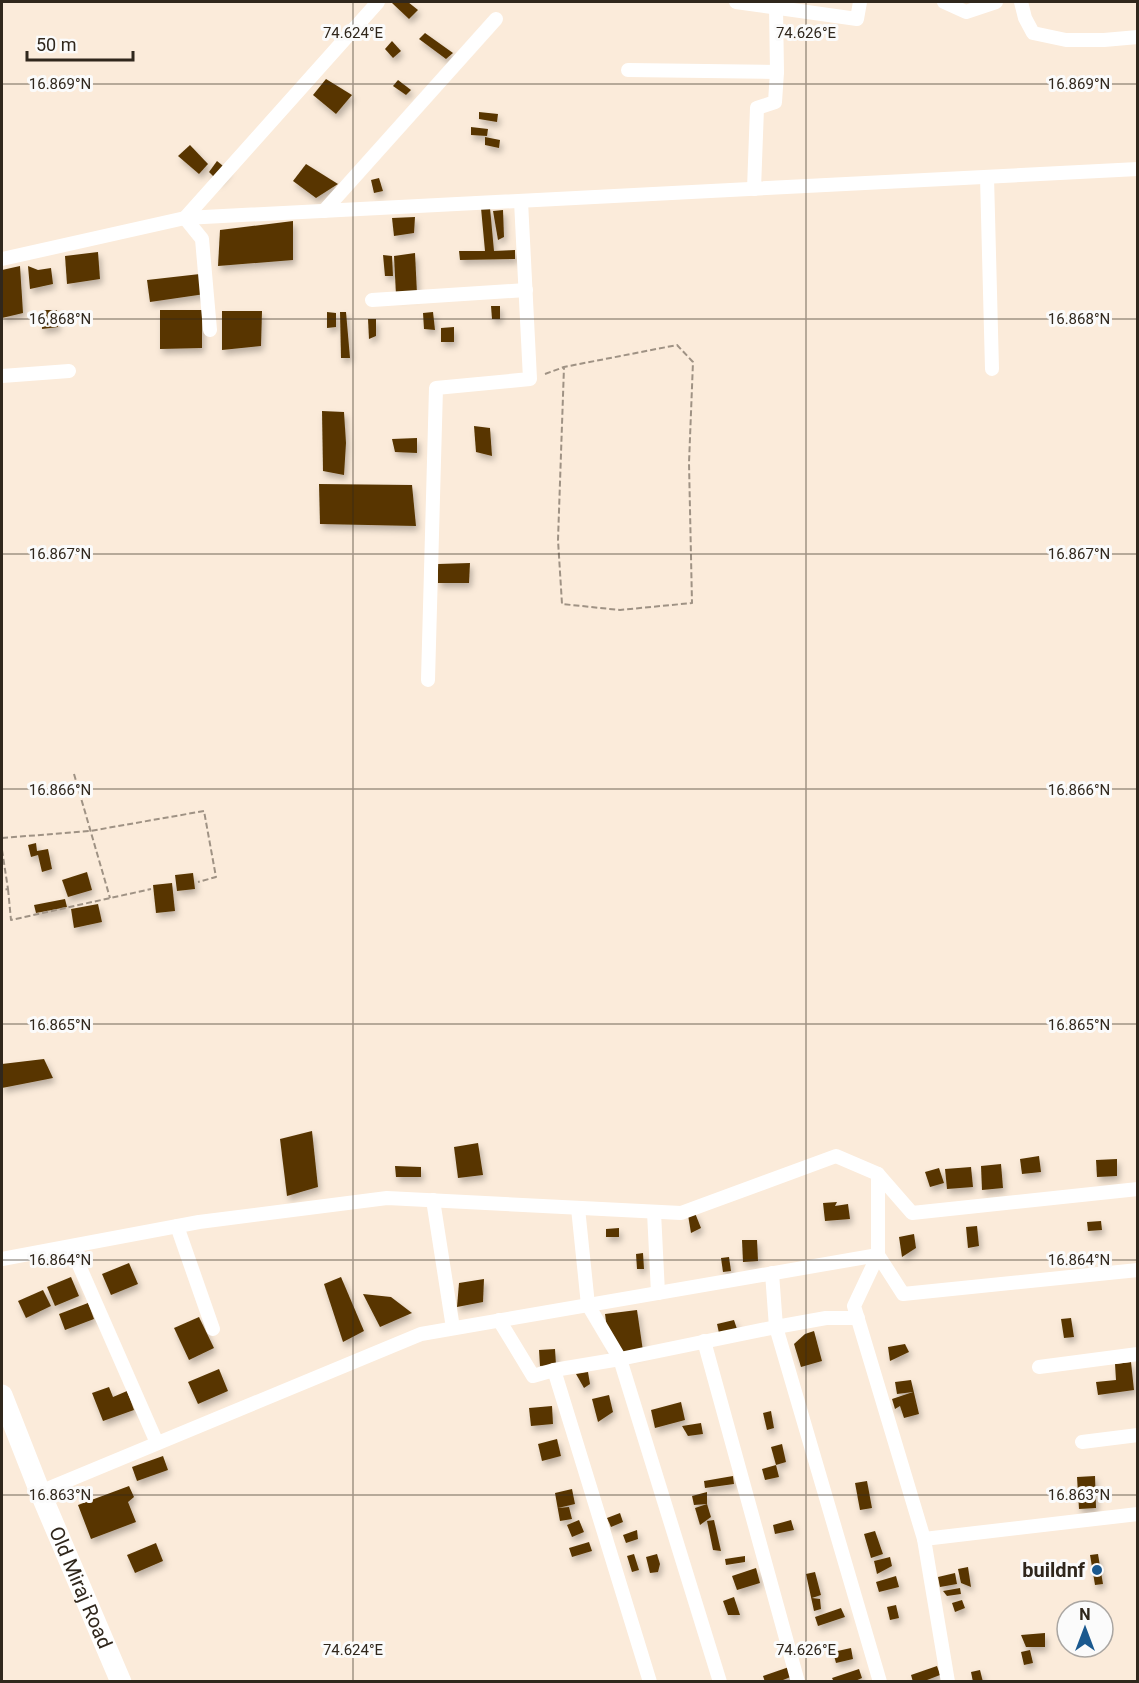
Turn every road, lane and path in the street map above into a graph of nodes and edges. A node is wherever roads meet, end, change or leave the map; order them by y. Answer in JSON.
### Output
{"nodes":[{"id":1,"x":378,"y":2,"type":"edge"},
{"id":2,"x":736,"y":2,"type":"edge"},
{"id":3,"x":860,"y":2,"type":"edge"},
{"id":4,"x":944,"y":2,"type":"edge"},
{"id":5,"x":996,"y":2,"type":"edge"},
{"id":6,"x":1021,"y":2,"type":"edge"},
{"id":7,"x":776,"y":7,"type":"junction"},
{"id":8,"x":496,"y":19,"type":"dead end"},
{"id":9,"x":1137,"y":37,"type":"edge"},
{"id":10,"x":627,"y":70,"type":"dead end"},
{"id":11,"x":777,"y":72,"type":"junction"},
{"id":12,"x":1137,"y":169,"type":"edge"},
{"id":13,"x":987,"y":177,"type":"junction"},
{"id":14,"x":754,"y":189,"type":"junction"},
{"id":15,"x":521,"y":201,"type":"junction"},
{"id":16,"x":324,"y":211,"type":"junction"},
{"id":17,"x":185,"y":218,"type":"junction"},
{"id":18,"x":2,"y":259,"type":"edge"},
{"id":19,"x":526,"y":290,"type":"junction"},
{"id":20,"x":372,"y":300,"type":"dead end"},
{"id":21,"x":210,"y":330,"type":"dead end"},
{"id":22,"x":564,"y":367,"type":"junction"},
{"id":23,"x":992,"y":369,"type":"dead end"},
{"id":24,"x":69,"y":371,"type":"dead end"},
{"id":25,"x":2,"y":376,"type":"edge"},
{"id":26,"x":530,"y":379,"type":"junction"},
{"id":27,"x":428,"y":680,"type":"dead end"},
{"id":28,"x":74,"y":774,"type":"dead end"},
{"id":29,"x":90,"y":831,"type":"junction"},
{"id":30,"x":2,"y":838,"type":"edge"},
{"id":31,"x":2,"y":850,"type":"edge"},
{"id":32,"x":198,"y":882,"type":"dead end"},
{"id":33,"x":8,"y":889,"type":"junction"},
{"id":34,"x":151,"y":889,"type":"dead end"},
{"id":35,"x":2,"y":890,"type":"edge"},
{"id":36,"x":110,"y":898,"type":"junction"},
{"id":37,"x":878,"y":1174,"type":"junction"},
{"id":38,"x":1137,"y":1189,"type":"edge"},
{"id":39,"x":433,"y":1200,"type":"junction"},
{"id":40,"x":578,"y":1208,"type":"junction"},
{"id":41,"x":654,"y":1212,"type":"junction"},
{"id":42,"x":177,"y":1226,"type":"junction"},
{"id":43,"x":71,"y":1247,"type":"junction"},
{"id":44,"x":878,"y":1255,"type":"junction"},
{"id":45,"x":2,"y":1259,"type":"edge"},
{"id":46,"x":1137,"y":1270,"type":"edge"},
{"id":47,"x":772,"y":1273,"type":"junction"},
{"id":48,"x":658,"y":1293,"type":"junction"},
{"id":49,"x":588,"y":1305,"type":"junction"},
{"id":50,"x":858,"y":1318,"type":"junction"},
{"id":51,"x":499,"y":1320,"type":"junction"},
{"id":52,"x":776,"y":1327,"type":"junction"},
{"id":53,"x":453,"y":1328,"type":"junction"},
{"id":54,"x":213,"y":1329,"type":"dead end"},
{"id":55,"x":704,"y":1341,"type":"junction"},
{"id":56,"x":1137,"y":1354,"type":"edge"},
{"id":57,"x":620,"y":1359,"type":"junction"},
{"id":58,"x":1039,"y":1367,"type":"dead end"},
{"id":59,"x":554,"y":1370,"type":"junction"},
{"id":60,"x":2,"y":1395,"type":"edge"},
{"id":61,"x":1137,"y":1435,"type":"edge"},
{"id":62,"x":1082,"y":1442,"type":"dead end"},
{"id":63,"x":157,"y":1443,"type":"junction"},
{"id":64,"x":40,"y":1492,"type":"junction"},
{"id":65,"x":1137,"y":1514,"type":"edge"},
{"id":66,"x":924,"y":1539,"type":"junction"},
{"id":67,"x":121,"y":1682,"type":"edge"},
{"id":68,"x":650,"y":1682,"type":"edge"},
{"id":69,"x":720,"y":1682,"type":"edge"},
{"id":70,"x":798,"y":1682,"type":"edge"},
{"id":71,"x":880,"y":1682,"type":"edge"},
{"id":72,"x":948,"y":1682,"type":"edge"}],
"edges":[{"from":1,"to":17,"type":"street"},
{"from":2,"to":7,"type":"street"},
{"from":3,"to":7,"type":"street"},
{"from":4,"to":5,"type":"street"},
{"from":6,"to":9,"type":"street"},
{"from":7,"to":11,"type":"street"},
{"from":8,"to":16,"type":"street"},
{"from":10,"to":11,"type":"street"},
{"from":11,"to":14,"type":"street"},
{"from":12,"to":13,"type":"street"},
{"from":13,"to":14,"type":"street"},
{"from":13,"to":23,"type":"street"},
{"from":14,"to":15,"type":"street"},
{"from":15,"to":16,"type":"street"},
{"from":15,"to":19,"type":"street"},
{"from":16,"to":17,"type":"street"},
{"from":17,"to":18,"type":"street"},
{"from":17,"to":21,"type":"street"},
{"from":19,"to":20,"type":"street"},
{"from":19,"to":26,"type":"street"},
{"from":22,"to":22,"type":"path"},
{"from":22,"to":26,"type":"path"},
{"from":24,"to":25,"type":"street"},
{"from":26,"to":27,"type":"street"},
{"from":28,"to":29,"type":"path"},
{"from":29,"to":30,"type":"path"},
{"from":29,"to":32,"type":"path"},
{"from":29,"to":36,"type":"path"},
{"from":31,"to":33,"type":"path"},
{"from":33,"to":35,"type":"path"},
{"from":33,"to":36,"type":"path"},
{"from":34,"to":36,"type":"path"},
{"from":37,"to":38,"type":"street"},
{"from":37,"to":41,"type":"street"},
{"from":37,"to":44,"type":"street"},
{"from":39,"to":40,"type":"street"},
{"from":39,"to":42,"type":"street"},
{"from":39,"to":53,"type":"street"},
{"from":40,"to":41,"type":"street"},
{"from":40,"to":49,"type":"street"},
{"from":41,"to":48,"type":"street"},
{"from":42,"to":43,"type":"street"},
{"from":42,"to":54,"type":"street"},
{"from":43,"to":45,"type":"street"},
{"from":43,"to":63,"type":"street"},
{"from":44,"to":46,"type":"street"},
{"from":44,"to":47,"type":"street"},
{"from":44,"to":50,"type":"street"},
{"from":47,"to":48,"type":"street"},
{"from":47,"to":52,"type":"street"},
{"from":48,"to":49,"type":"street"},
{"from":49,"to":51,"type":"street"},
{"from":49,"to":57,"type":"street"},
{"from":50,"to":52,"type":"street"},
{"from":50,"to":66,"type":"street"},
{"from":51,"to":53,"type":"street"},
{"from":51,"to":59,"type":"street"},
{"from":52,"to":55,"type":"street"},
{"from":52,"to":71,"type":"street"},
{"from":53,"to":63,"type":"street"},
{"from":55,"to":57,"type":"street"},
{"from":55,"to":70,"type":"street"},
{"from":56,"to":58,"type":"street"},
{"from":57,"to":59,"type":"street"},
{"from":57,"to":69,"type":"street"},
{"from":59,"to":68,"type":"street"},
{"from":60,"to":64,"type":"main road","name":"Old Miraj Road"},
{"from":61,"to":62,"type":"street"},
{"from":63,"to":64,"type":"street"},
{"from":64,"to":67,"type":"main road","name":"Old Miraj Road"},
{"from":65,"to":66,"type":"street"},
{"from":66,"to":72,"type":"street"}]}
